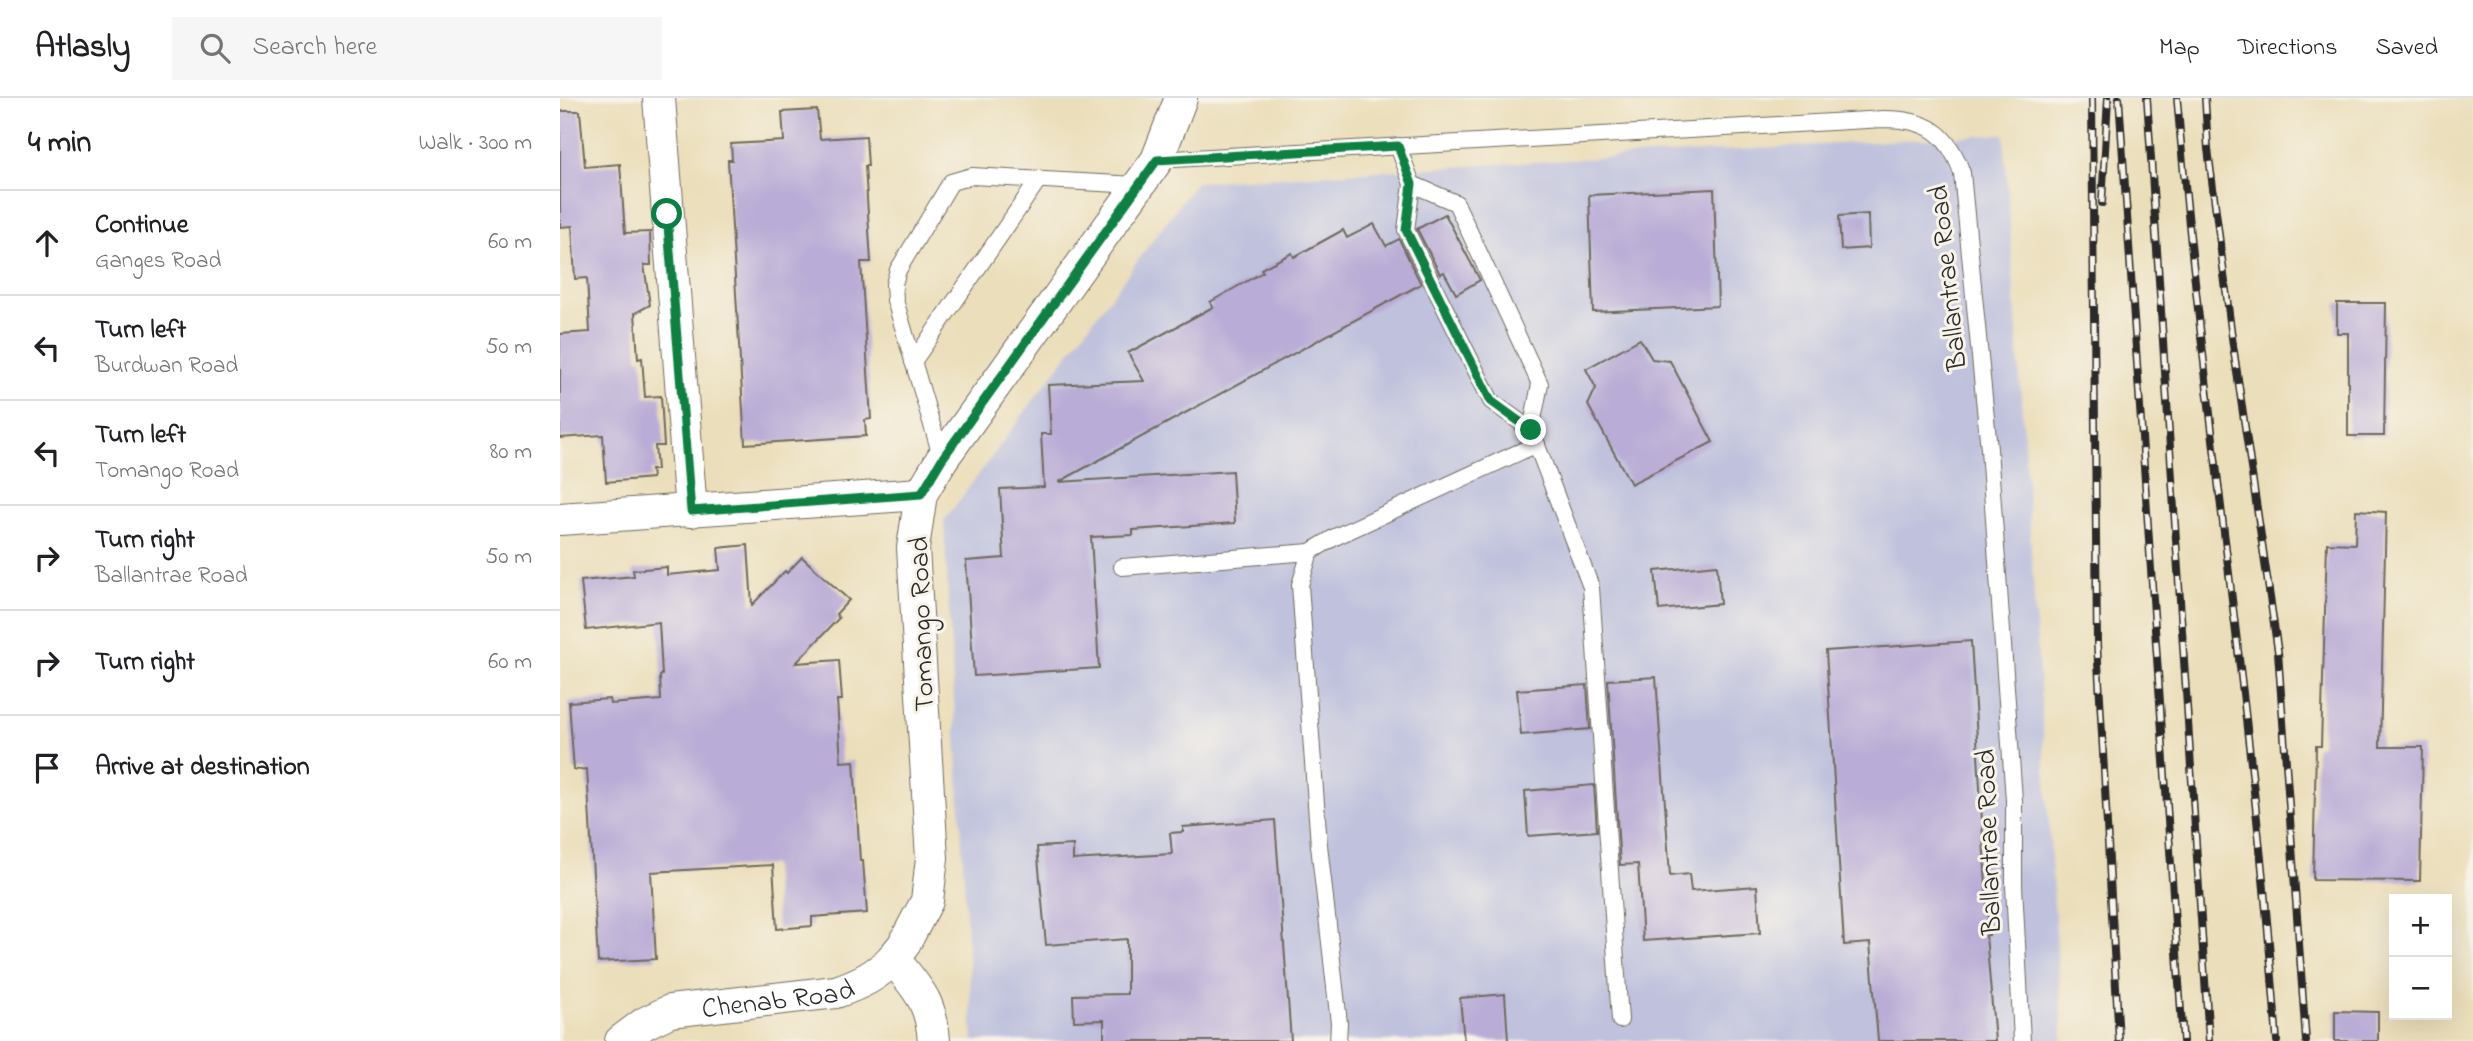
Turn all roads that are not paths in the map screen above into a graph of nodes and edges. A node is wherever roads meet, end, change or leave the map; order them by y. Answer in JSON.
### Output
{"nodes":[{"id":1,"x":659,"y":98,"type":"edge"},
{"id":2,"x":1181,"y":98,"type":"edge"},
{"id":3,"x":1398,"y":146,"type":"junction"},
{"id":4,"x":1157,"y":160,"type":"junction"},
{"id":5,"x":1039,"y":180,"type":"junction"},
{"id":6,"x":1412,"y":184,"type":"junction"},
{"id":7,"x":1137,"y":185,"type":"junction"},
{"id":8,"x":913,"y":362,"type":"junction"},
{"id":9,"x":1534,"y":437,"type":"junction"},
{"id":10,"x":942,"y":459,"type":"junction"},
{"id":11,"x":921,"y":494,"type":"junction"},
{"id":12,"x":691,"y":511,"type":"junction"},
{"id":13,"x":560,"y":519,"type":"edge"},
{"id":14,"x":1310,"y":552,"type":"junction"},
{"id":15,"x":1122,"y":567,"type":"dead end"},
{"id":16,"x":893,"y":958,"type":"junction"},
{"id":17,"x":1620,"y":1020,"type":"dead end"},
{"id":18,"x":621,"y":1041,"type":"edge"},
{"id":19,"x":934,"y":1041,"type":"edge"},
{"id":20,"x":1338,"y":1041,"type":"edge"},
{"id":21,"x":2022,"y":1041,"type":"edge"}],
"edges":[{"from":1,"to":12,"type":"street"},
{"from":2,"to":4,"type":"street","name":"Tomango Road"},
{"from":3,"to":4,"type":"lane","name":"Ballantrae Road"},
{"from":3,"to":6,"type":"lane"},
{"from":3,"to":21,"type":"lane","name":"Ballantrae Road"},
{"from":4,"to":7,"type":"street","name":"Tomango Road"},
{"from":5,"to":7,"type":"lane"},
{"from":5,"to":8,"type":"lane"},
{"from":5,"to":8,"type":"lane"},
{"from":6,"to":9,"type":"lane"},
{"from":6,"to":9,"type":"lane"},
{"from":7,"to":10,"type":"street","name":"Tomango Road"},
{"from":8,"to":10,"type":"lane"},
{"from":9,"to":14,"type":"lane"},
{"from":9,"to":17,"type":"lane"},
{"from":10,"to":11,"type":"street","name":"Tomango Road"},
{"from":11,"to":12,"type":"street"},
{"from":11,"to":16,"type":"street","name":"Tomango Road"},
{"from":12,"to":13,"type":"street"},
{"from":14,"to":15,"type":"lane"},
{"from":14,"to":20,"type":"lane"},
{"from":16,"to":18,"type":"street","name":"Chenab Road"},
{"from":16,"to":19,"type":"street"}]}
